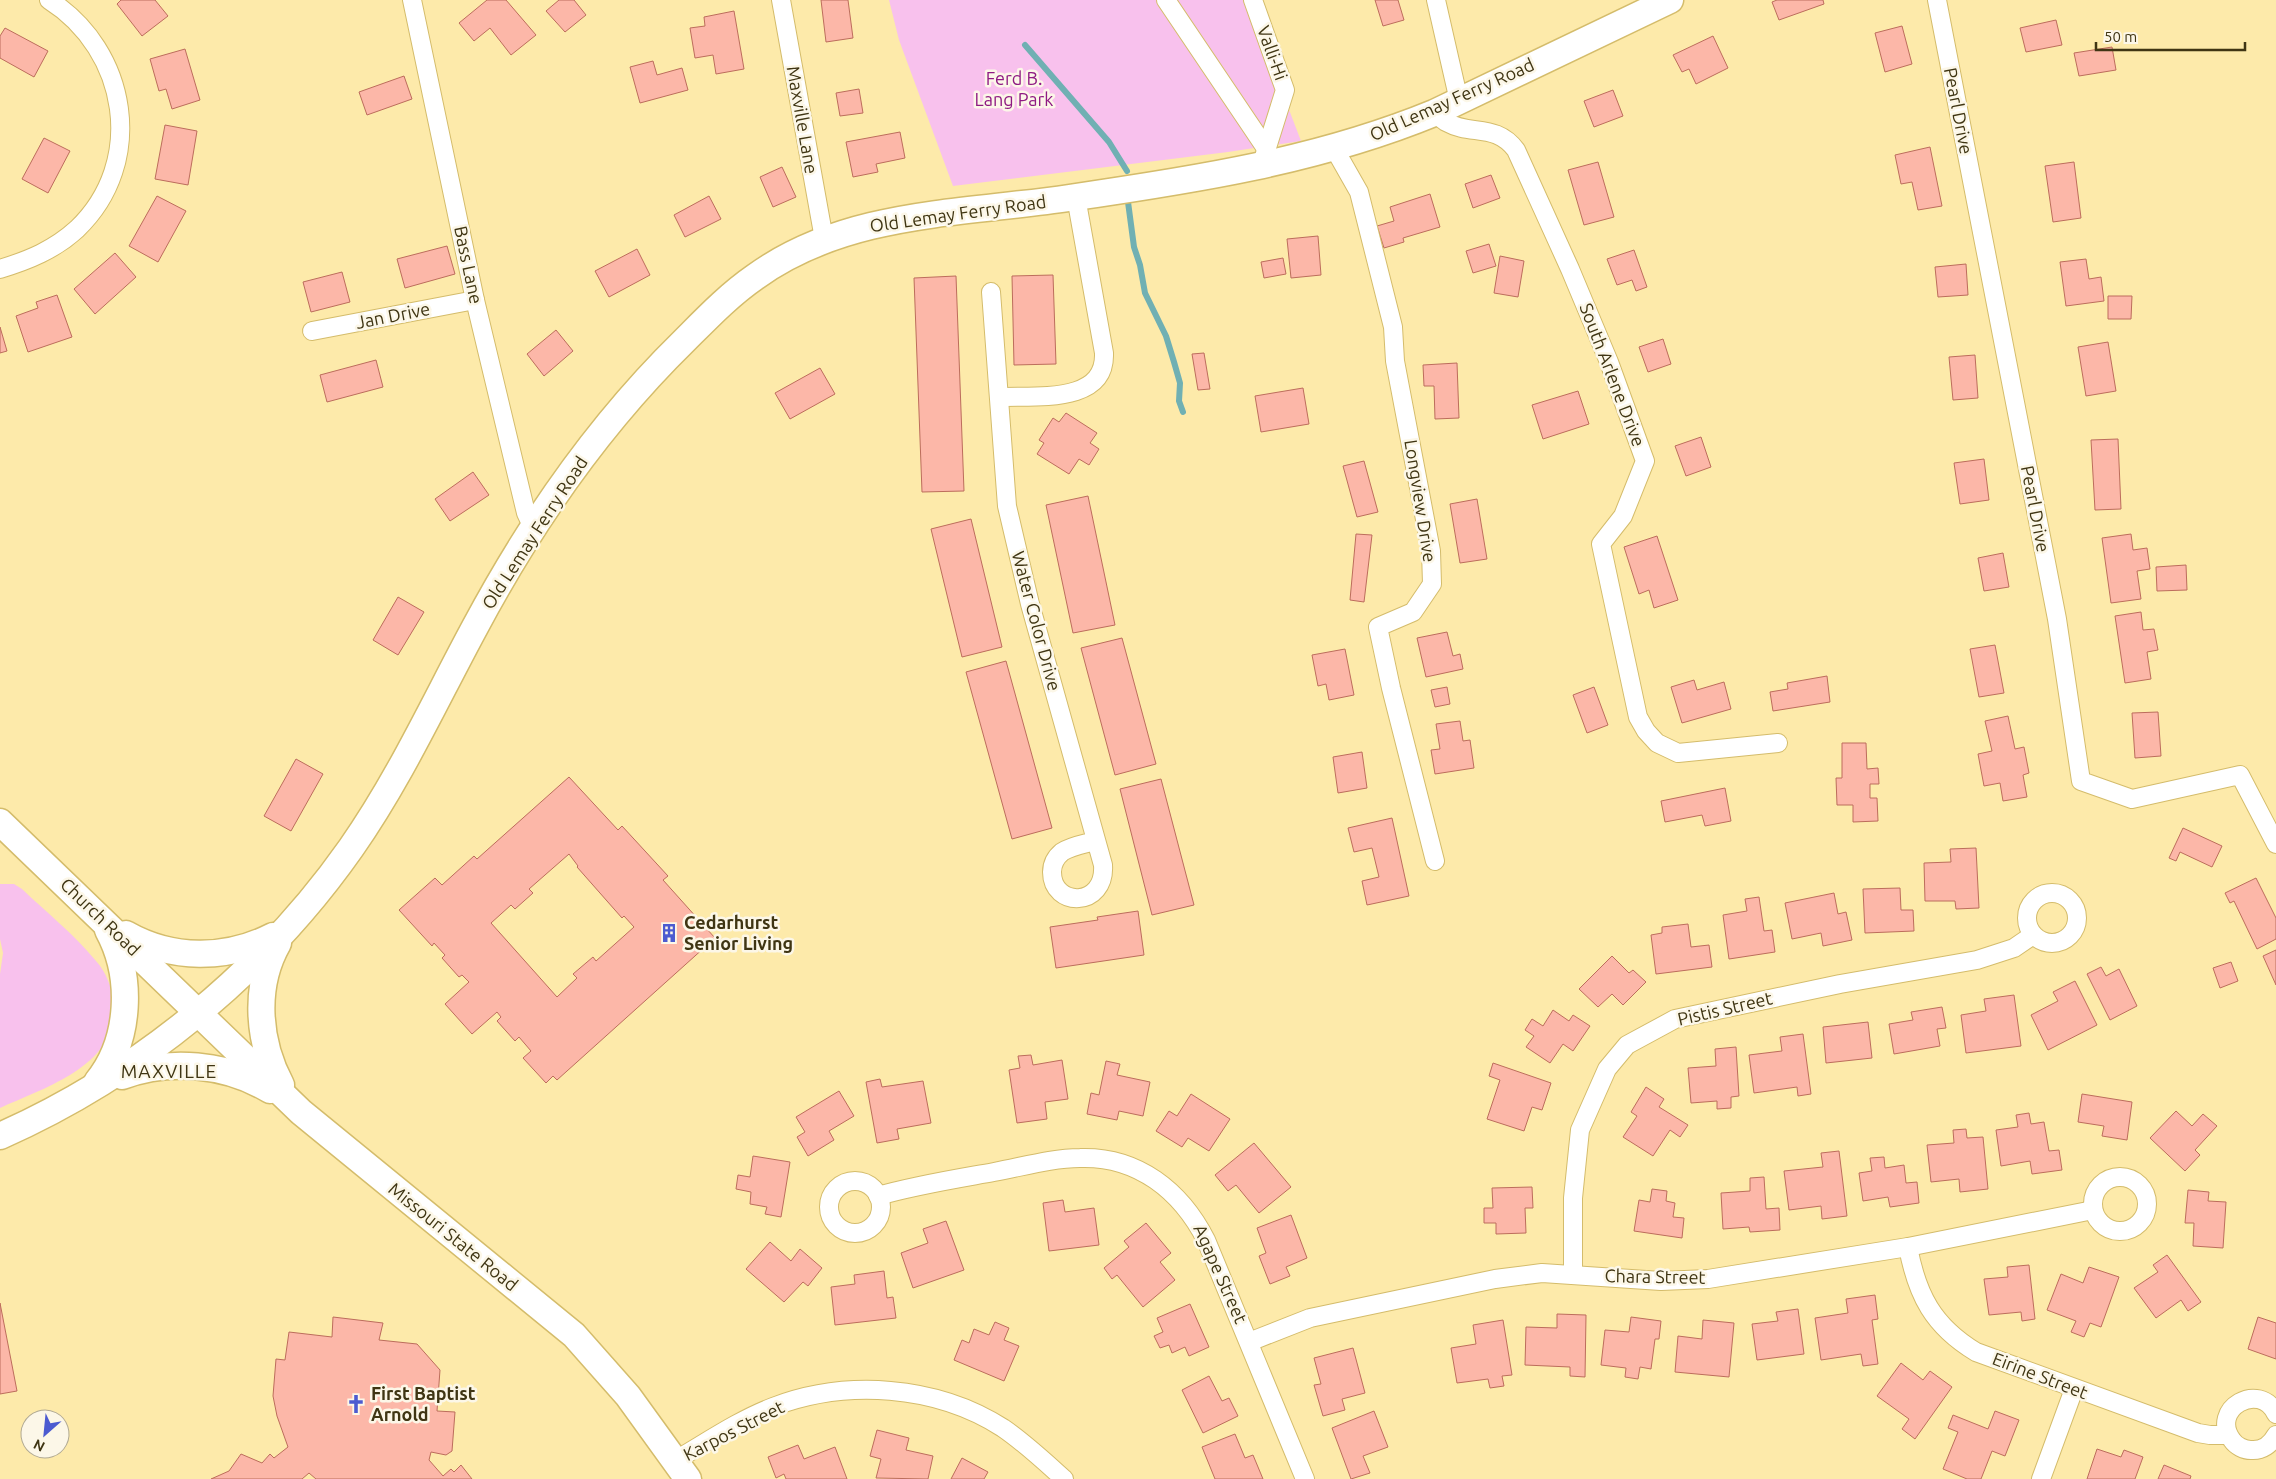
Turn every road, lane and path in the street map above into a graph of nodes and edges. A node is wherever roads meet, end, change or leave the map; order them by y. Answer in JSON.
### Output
{"nodes":[{"id":1,"x":49,"y":0,"type":"edge"},
{"id":2,"x":412,"y":0,"type":"edge"},
{"id":3,"x":781,"y":0,"type":"edge"},
{"id":4,"x":1166,"y":0,"type":"edge"},
{"id":5,"x":1253,"y":0,"type":"edge"},
{"id":6,"x":1436,"y":0,"type":"edge"},
{"id":7,"x":1670,"y":0,"type":"edge"},
{"id":8,"x":1936,"y":0,"type":"edge"},
{"id":9,"x":1459,"y":101,"type":"junction"},
{"id":10,"x":1434,"y":112,"type":"junction"},
{"id":11,"x":1334,"y":148,"type":"junction"},
{"id":12,"x":1264,"y":157,"type":"junction"},
{"id":13,"x":1076,"y":197,"type":"junction"},
{"id":14,"x":824,"y":239,"type":"junction"},
{"id":15,"x":0,"y":269,"type":"edge"},
{"id":16,"x":991,"y":292,"type":"dead end"},
{"id":17,"x":475,"y":300,"type":"junction"},
{"id":18,"x":312,"y":331,"type":"dead end"},
{"id":19,"x":1000,"y":397,"type":"junction"},
{"id":20,"x":533,"y":528,"type":"junction"},
{"id":21,"x":1778,"y":743,"type":"dead end"},
{"id":22,"x":0,"y":822,"type":"edge"},
{"id":23,"x":1095,"y":841,"type":"dead end"},
{"id":24,"x":2276,"y":844,"type":"edge"},
{"id":25,"x":1435,"y":861,"type":"dead end"},
{"id":26,"x":103,"y":919,"type":"junction"},
{"id":27,"x":286,"y":928,"type":"junction"},
{"id":28,"x":2033,"y":936,"type":"dead end"},
{"id":29,"x":198,"y":1012,"type":"junction"},
{"id":30,"x":90,"y":1090,"type":"junction"},
{"id":31,"x":301,"y":1112,"type":"junction"},
{"id":32,"x":0,"y":1136,"type":"edge"},
{"id":33,"x":878,"y":1196,"type":"dead end"},
{"id":34,"x":2093,"y":1210,"type":"dead end"},
{"id":35,"x":1908,"y":1247,"type":"junction"},
{"id":36,"x":1573,"y":1275,"type":"junction"},
{"id":37,"x":1249,"y":1342,"type":"junction"},
{"id":38,"x":2074,"y":1389,"type":"junction"},
{"id":39,"x":2276,"y":1414,"type":"edge"},
{"id":40,"x":2228,"y":1435,"type":"junction"},
{"id":41,"x":2276,"y":1435,"type":"edge"},
{"id":42,"x":682,"y":1470,"type":"edge"},
{"id":43,"x":1064,"y":1479,"type":"edge"},
{"id":44,"x":1305,"y":1479,"type":"edge"},
{"id":45,"x":2041,"y":1479,"type":"edge"}],
"edges":[{"from":1,"to":15,"type":"street"},
{"from":2,"to":17,"type":"street","name":"Bass Lane"},
{"from":3,"to":14,"type":"street","name":"Maxville Lane"},
{"from":4,"to":12,"type":"street"},
{"from":5,"to":12,"type":"street","name":"Valli-Hi"},
{"from":6,"to":9,"type":"street"},
{"from":7,"to":9,"type":"main road","name":"Old Lemay Ferry Road"},
{"from":8,"to":24,"type":"street","name":"Pearl Drive"},
{"from":9,"to":10,"type":"main road","name":"Old Lemay Ferry Road"},
{"from":10,"to":11,"type":"main road","name":"Old Lemay Ferry Road"},
{"from":10,"to":21,"type":"street","name":"South Arlene Drive"},
{"from":11,"to":12,"type":"main road","name":"Old Lemay Ferry Road"},
{"from":11,"to":25,"type":"street","name":"Longview Drive"},
{"from":12,"to":13,"type":"main road","name":"Old Lemay Ferry Road"},
{"from":13,"to":14,"type":"main road","name":"Old Lemay Ferry Road"},
{"from":13,"to":19,"type":"street"},
{"from":14,"to":20,"type":"main road","name":"Old Lemay Ferry Road"},
{"from":16,"to":19,"type":"street","name":"Water Color Drive"},
{"from":17,"to":18,"type":"street","name":"Jan Drive"},
{"from":17,"to":20,"type":"street","name":"Bass Lane"},
{"from":19,"to":23,"type":"street","name":"Water Color Drive"},
{"from":20,"to":27,"type":"main road","name":"Old Lemay Ferry Road"},
{"from":22,"to":26,"type":"main road","name":"Church Road"},
{"from":26,"to":27,"type":"main road"},
{"from":26,"to":29,"type":"main road","name":"Church Road"},
{"from":26,"to":30,"type":"main road"},
{"from":27,"to":29,"type":"main road","name":"Old Lemay Ferry Road"},
{"from":27,"to":31,"type":"main road"},
{"from":28,"to":36,"type":"street","name":"Pistis Street"},
{"from":29,"to":30,"type":"main road","name":"Old Lemay Ferry Road"},
{"from":29,"to":31,"type":"main road","name":"Missouri State Road"},
{"from":30,"to":31,"type":"main road"},
{"from":30,"to":32,"type":"main road","name":"Old Lemay Ferry Road"},
{"from":31,"to":42,"type":"main road","name":"Missouri State Road"},
{"from":33,"to":37,"type":"street","name":"Agape Street"},
{"from":34,"to":35,"type":"street","name":"Chara Street"},
{"from":35,"to":36,"type":"street","name":"Chara Street"},
{"from":35,"to":38,"type":"street","name":"Eirine Street"},
{"from":36,"to":37,"type":"street","name":"Chara Street"},
{"from":37,"to":44,"type":"street","name":"Agape Street"},
{"from":38,"to":40,"type":"street","name":"Eirine Street"},
{"from":38,"to":45,"type":"street"},
{"from":39,"to":40,"type":"street"},
{"from":40,"to":41,"type":"street"},
{"from":42,"to":43,"type":"street","name":"Karpos Street"}]}
